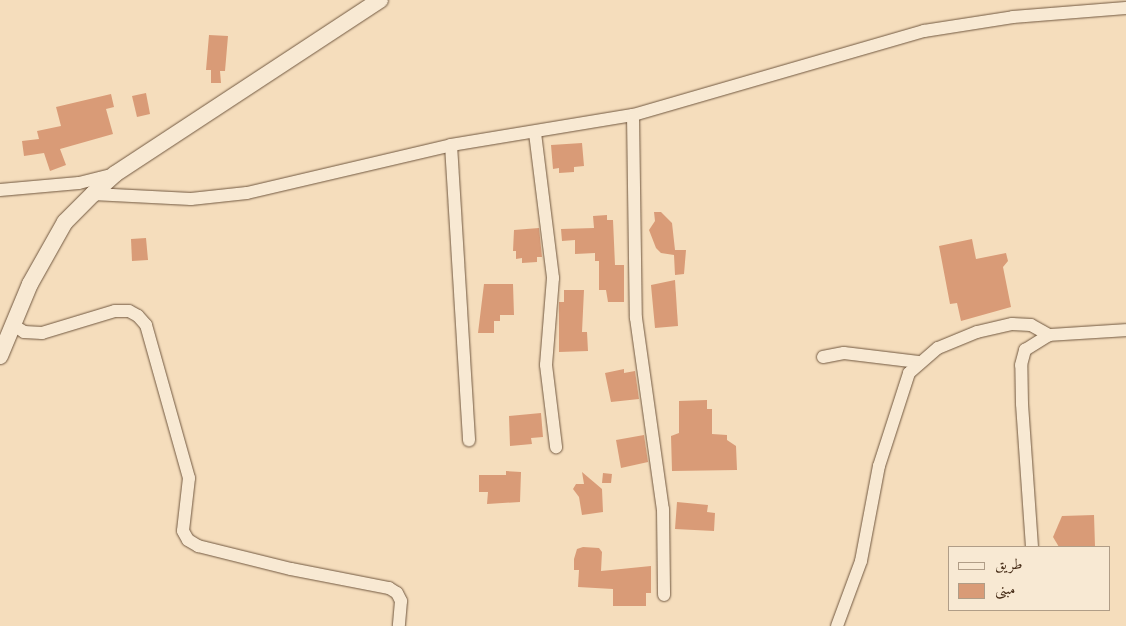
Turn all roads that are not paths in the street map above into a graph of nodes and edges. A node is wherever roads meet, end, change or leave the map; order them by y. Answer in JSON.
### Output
{"nodes":[{"id":1,"x":380,"y":0,"type":"edge"},
{"id":2,"x":1126,"y":8,"type":"edge"},
{"id":3,"x":633,"y":115,"type":"junction"},
{"id":4,"x":535,"y":133,"type":"junction"},
{"id":5,"x":451,"y":145,"type":"junction"},
{"id":6,"x":115,"y":174,"type":"junction"},
{"id":7,"x":0,"y":190,"type":"edge"},
{"id":8,"x":93,"y":194,"type":"junction"},
{"id":9,"x":13,"y":325,"type":"junction"},
{"id":10,"x":1126,"y":330,"type":"edge"},
{"id":11,"x":1049,"y":335,"type":"junction"},
{"id":12,"x":0,"y":356,"type":"edge"},
{"id":13,"x":823,"y":357,"type":"dead end"},
{"id":14,"x":918,"y":362,"type":"junction"},
{"id":15,"x":469,"y":440,"type":"dead end"},
{"id":16,"x":556,"y":447,"type":"dead end"},
{"id":17,"x":1032,"y":546,"type":"edge"},
{"id":18,"x":664,"y":595,"type":"dead end"},
{"id":19,"x":399,"y":626,"type":"edge"},
{"id":20,"x":837,"y":626,"type":"edge"}],
"edges":[{"from":1,"to":6,"type":"street"},
{"from":2,"to":3,"type":"street"},
{"from":3,"to":4,"type":"street"},
{"from":3,"to":18,"type":"street"},
{"from":4,"to":5,"type":"street"},
{"from":4,"to":16,"type":"street"},
{"from":5,"to":8,"type":"street"},
{"from":5,"to":15,"type":"street"},
{"from":6,"to":7,"type":"street"},
{"from":6,"to":8,"type":"street"},
{"from":8,"to":9,"type":"street"},
{"from":9,"to":12,"type":"street"},
{"from":9,"to":19,"type":"street"},
{"from":10,"to":11,"type":"street"},
{"from":11,"to":14,"type":"street"},
{"from":11,"to":17,"type":"street"},
{"from":13,"to":14,"type":"street"},
{"from":14,"to":20,"type":"street"}]}
